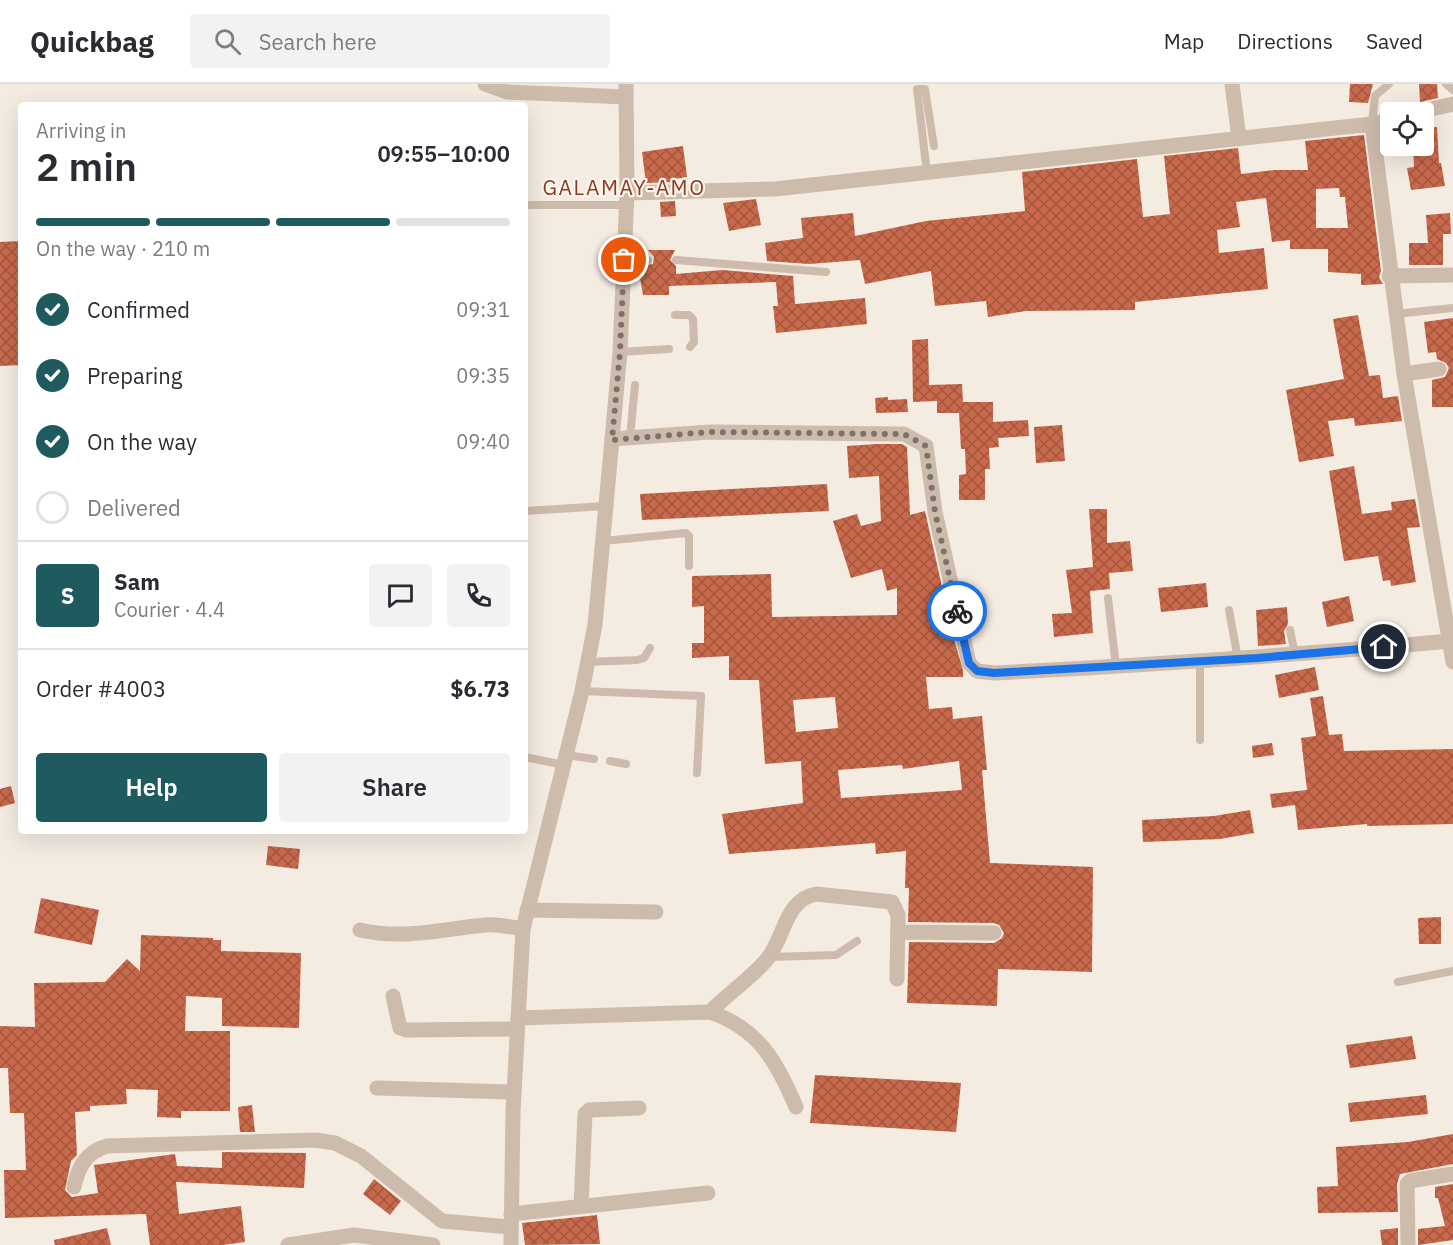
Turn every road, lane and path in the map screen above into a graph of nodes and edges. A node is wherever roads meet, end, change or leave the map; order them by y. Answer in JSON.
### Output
{"nodes":[{"id":1,"x":485,"y":84,"type":"edge"},
{"id":2,"x":1232,"y":84,"type":"edge"},
{"id":3,"x":1389,"y":84,"type":"edge"},
{"id":4,"x":1446,"y":84,"type":"edge"},
{"id":5,"x":626,"y":90,"type":"edge"},
{"id":6,"x":1453,"y":90,"type":"edge"},
{"id":7,"x":1453,"y":104,"type":"edge"},
{"id":8,"x":1434,"y":108,"type":"edge"},
{"id":9,"x":1380,"y":122,"type":"edge"},
{"id":10,"x":1372,"y":124,"type":"junction"},
{"id":11,"x":1239,"y":138,"type":"junction"},
{"id":12,"x":934,"y":146,"type":"dead end"},
{"id":13,"x":927,"y":173,"type":"junction"},
{"id":14,"x":626,"y":199,"type":"junction"},
{"id":15,"x":528,"y":205,"type":"edge"},
{"id":16,"x":624,"y":260,"type":"junction"},
{"id":17,"x":648,"y":260,"type":"dead end"},
{"id":18,"x":676,"y":260,"type":"dead end"},
{"id":19,"x":826,"y":272,"type":"dead end"},
{"id":20,"x":1453,"y":275,"type":"edge"},
{"id":21,"x":1389,"y":276,"type":"junction"},
{"id":22,"x":1453,"y":308,"type":"edge"},
{"id":23,"x":1395,"y":314,"type":"junction"},
{"id":24,"x":675,"y":315,"type":"dead end"},
{"id":25,"x":690,"y":347,"type":"dead end"},
{"id":26,"x":669,"y":349,"type":"dead end"},
{"id":27,"x":620,"y":352,"type":"junction"},
{"id":28,"x":1439,"y":369,"type":"dead end"},
{"id":29,"x":1404,"y":374,"type":"junction"},
{"id":30,"x":635,"y":385,"type":"dead end"},
{"id":31,"x":630,"y":437,"type":"junction"},
{"id":32,"x":612,"y":440,"type":"junction"},
{"id":33,"x":606,"y":506,"type":"junction"},
{"id":34,"x":528,"y":512,"type":"edge"},
{"id":35,"x":603,"y":541,"type":"junction"},
{"id":36,"x":689,"y":566,"type":"dead end"},
{"id":37,"x":1108,"y":598,"type":"dead end"},
{"id":38,"x":1229,"y":610,"type":"dead end"},
{"id":39,"x":1290,"y":630,"type":"dead end"},
{"id":40,"x":1452,"y":641,"type":"edge"},
{"id":41,"x":650,"y":648,"type":"dead end"},
{"id":42,"x":1295,"y":656,"type":"junction"},
{"id":43,"x":1238,"y":659,"type":"junction"},
{"id":44,"x":588,"y":662,"type":"junction"},
{"id":45,"x":1200,"y":662,"type":"junction"},
{"id":46,"x":1453,"y":662,"type":"edge"},
{"id":47,"x":1116,"y":667,"type":"junction"},
{"id":48,"x":582,"y":692,"type":"junction"},
{"id":49,"x":1200,"y":740,"type":"dead end"},
{"id":50,"x":528,"y":757,"type":"edge"},
{"id":51,"x":594,"y":759,"type":"dead end"},
{"id":52,"x":565,"y":760,"type":"junction"},
{"id":53,"x":610,"y":761,"type":"dead end"},
{"id":54,"x":626,"y":764,"type":"dead end"},
{"id":55,"x":697,"y":773,"type":"dead end"},
{"id":56,"x":527,"y":910,"type":"junction"},
{"id":57,"x":656,"y":912,"type":"dead end"},
{"id":58,"x":523,"y":929,"type":"junction"},
{"id":59,"x":360,"y":930,"type":"dead end"},
{"id":60,"x":898,"y":932,"type":"junction"},
{"id":61,"x":994,"y":933,"type":"dead end"},
{"id":62,"x":857,"y":941,"type":"dead end"},
{"id":63,"x":769,"y":957,"type":"junction"},
{"id":64,"x":1453,"y":971,"type":"edge"},
{"id":65,"x":897,"y":979,"type":"dead end"},
{"id":66,"x":1398,"y":982,"type":"dead end"},
{"id":67,"x":393,"y":996,"type":"dead end"},
{"id":68,"x":710,"y":1012,"type":"junction"},
{"id":69,"x":518,"y":1024,"type":"junction"},
{"id":70,"x":377,"y":1088,"type":"dead end"},
{"id":71,"x":514,"y":1092,"type":"junction"},
{"id":72,"x":796,"y":1107,"type":"dead end"},
{"id":73,"x":639,"y":1108,"type":"dead end"},
{"id":74,"x":1453,"y":1174,"type":"edge"},
{"id":75,"x":74,"y":1187,"type":"dead end"},
{"id":76,"x":708,"y":1192,"type":"dead end"},
{"id":77,"x":581,"y":1206,"type":"junction"},
{"id":78,"x":511,"y":1221,"type":"junction"},
{"id":79,"x":288,"y":1245,"type":"edge"},
{"id":80,"x":433,"y":1245,"type":"edge"},
{"id":81,"x":511,"y":1245,"type":"edge"},
{"id":82,"x":1408,"y":1245,"type":"edge"}],
"edges":[{"from":1,"to":5,"type":"street"},
{"from":2,"to":11,"type":"street"},
{"from":3,"to":10,"type":"lane"},
{"from":4,"to":6,"type":"lane"},
{"from":5,"to":14,"type":"street"},
{"from":7,"to":8,"type":"street"},
{"from":9,"to":10,"type":"street"},
{"from":10,"to":11,"type":"street"},
{"from":10,"to":21,"type":"street"},
{"from":11,"to":13,"type":"street"},
{"from":12,"to":13,"type":"lane"},
{"from":13,"to":14,"type":"street"},
{"from":14,"to":15,"type":"lane"},
{"from":14,"to":16,"type":"street"},
{"from":16,"to":17,"type":"lane"},
{"from":16,"to":27,"type":"street"},
{"from":18,"to":19,"type":"lane"},
{"from":20,"to":21,"type":"street"},
{"from":21,"to":23,"type":"street"},
{"from":22,"to":23,"type":"lane"},
{"from":23,"to":29,"type":"street"},
{"from":24,"to":25,"type":"lane"},
{"from":26,"to":27,"type":"lane"},
{"from":27,"to":32,"type":"street"},
{"from":28,"to":29,"type":"street"},
{"from":29,"to":40,"type":"street"},
{"from":30,"to":31,"type":"lane"},
{"from":31,"to":32,"type":"street"},
{"from":31,"to":47,"type":"street"},
{"from":32,"to":33,"type":"street"},
{"from":33,"to":34,"type":"lane"},
{"from":33,"to":35,"type":"street"},
{"from":35,"to":36,"type":"lane"},
{"from":35,"to":44,"type":"street"},
{"from":37,"to":47,"type":"lane"},
{"from":38,"to":43,"type":"lane"},
{"from":39,"to":42,"type":"lane"},
{"from":40,"to":42,"type":"street"},
{"from":40,"to":46,"type":"street"},
{"from":41,"to":44,"type":"lane"},
{"from":42,"to":43,"type":"street"},
{"from":43,"to":45,"type":"street"},
{"from":44,"to":48,"type":"street"},
{"from":45,"to":47,"type":"street"},
{"from":45,"to":49,"type":"lane"},
{"from":48,"to":52,"type":"street"},
{"from":48,"to":55,"type":"lane"},
{"from":50,"to":52,"type":"lane"},
{"from":51,"to":52,"type":"lane"},
{"from":52,"to":56,"type":"street"},
{"from":53,"to":54,"type":"lane"},
{"from":56,"to":57,"type":"street"},
{"from":56,"to":58,"type":"street"},
{"from":58,"to":59,"type":"street"},
{"from":58,"to":69,"type":"street"},
{"from":60,"to":61,"type":"street"},
{"from":60,"to":63,"type":"street"},
{"from":60,"to":65,"type":"street"},
{"from":62,"to":63,"type":"lane"},
{"from":63,"to":68,"type":"street"},
{"from":64,"to":66,"type":"lane"},
{"from":67,"to":69,"type":"street"},
{"from":68,"to":69,"type":"street"},
{"from":68,"to":72,"type":"street"},
{"from":69,"to":71,"type":"street"},
{"from":70,"to":71,"type":"street"},
{"from":71,"to":78,"type":"street"},
{"from":73,"to":77,"type":"street"},
{"from":74,"to":82,"type":"street"},
{"from":75,"to":78,"type":"street"},
{"from":76,"to":77,"type":"street"},
{"from":77,"to":78,"type":"street"},
{"from":78,"to":81,"type":"street"},
{"from":79,"to":80,"type":"street"}]}
